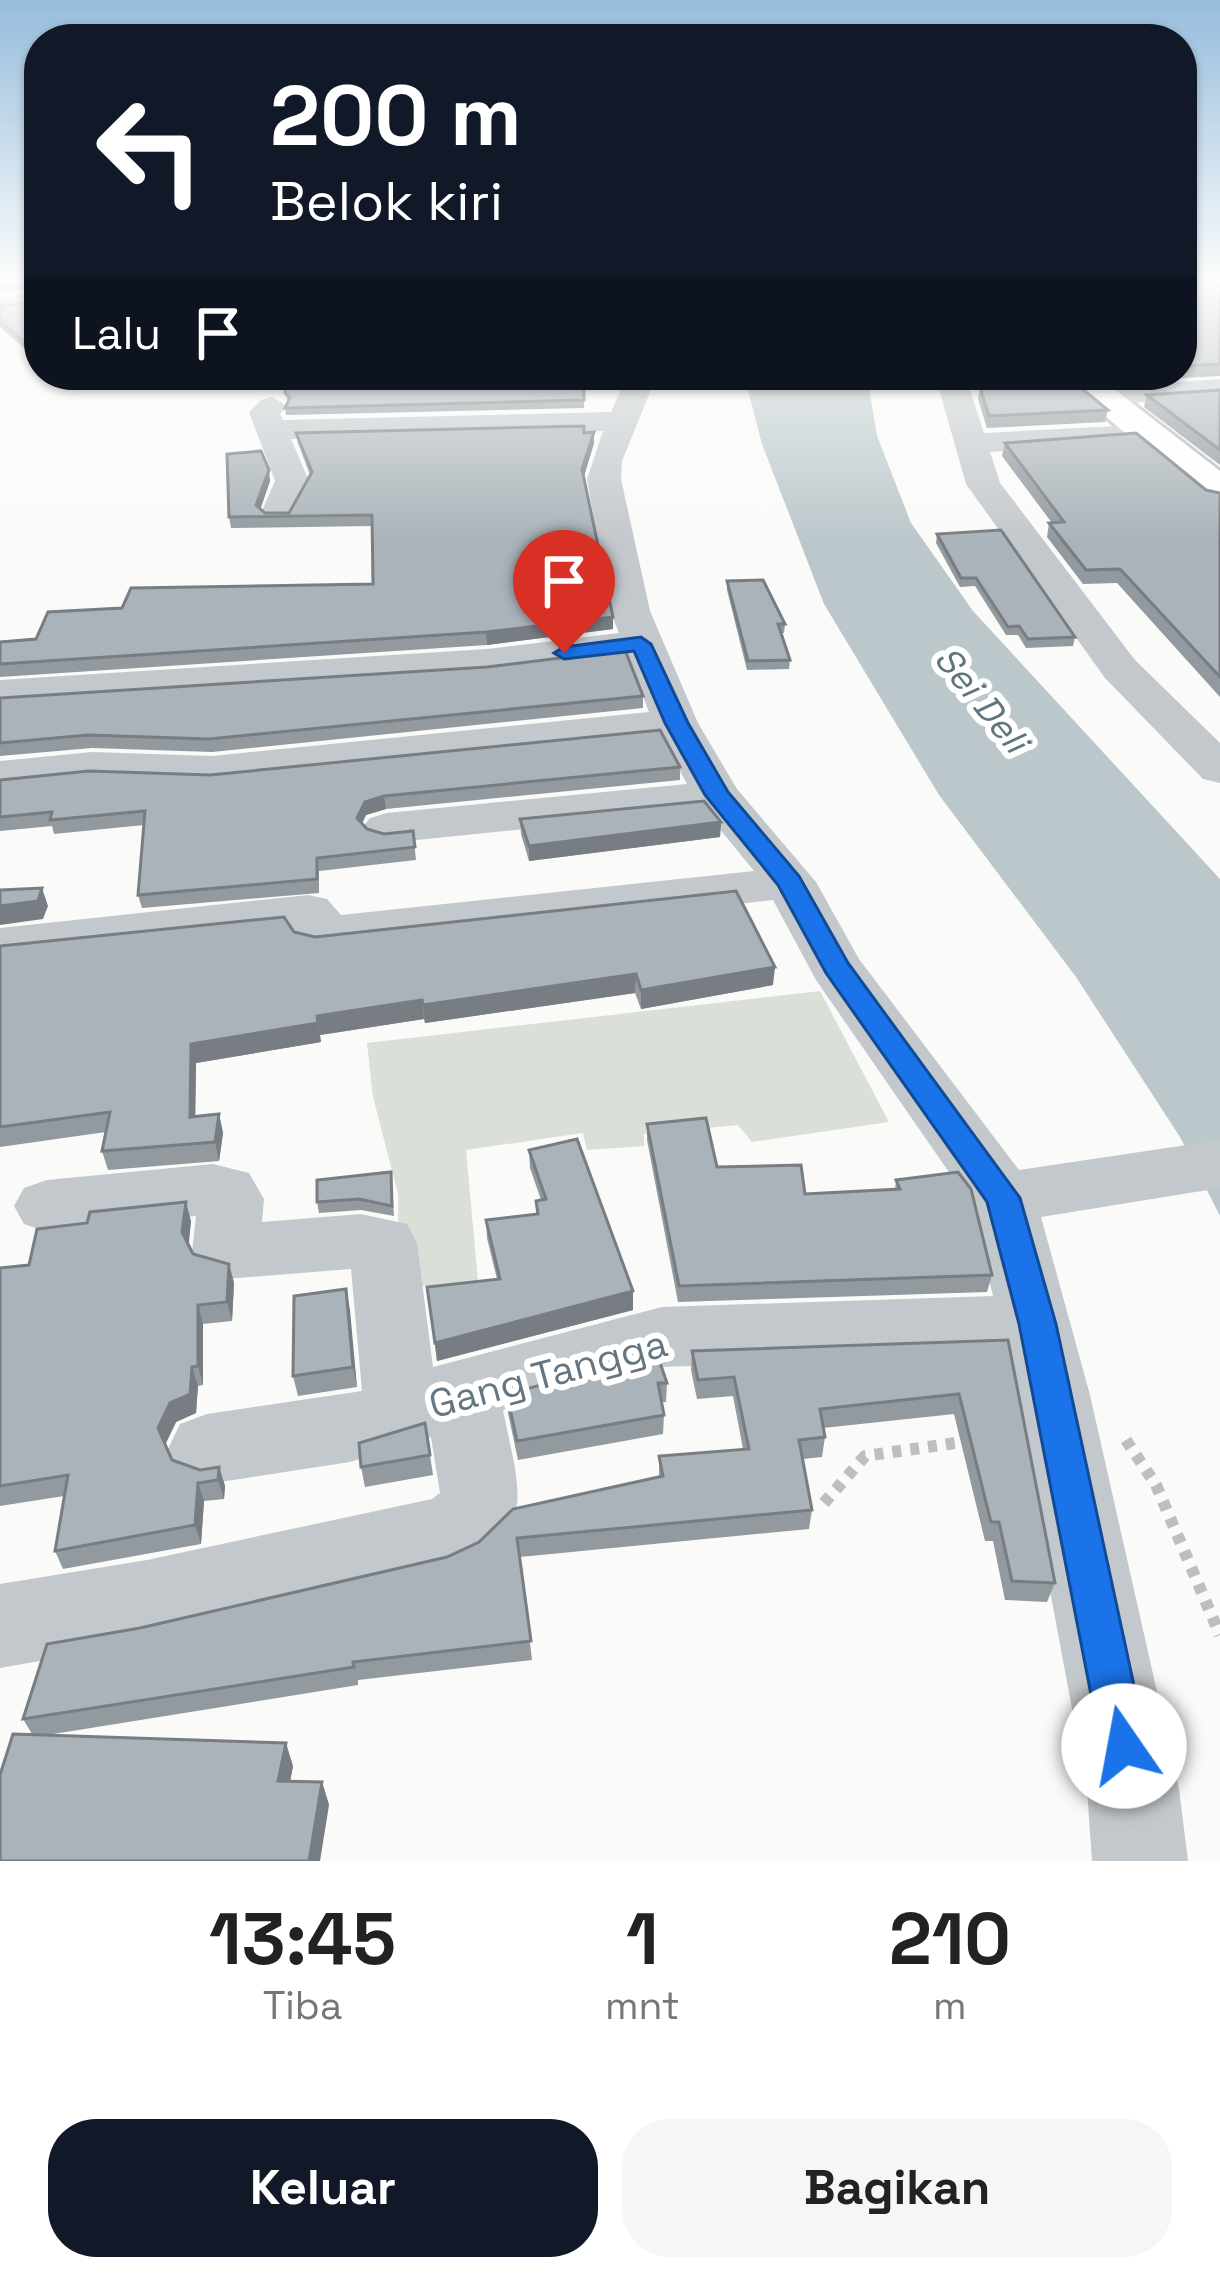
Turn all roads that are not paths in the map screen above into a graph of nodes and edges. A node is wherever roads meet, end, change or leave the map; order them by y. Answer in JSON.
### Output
{"nodes":[{"id":1,"x":955,"y":390,"type":"edge"},
{"id":2,"x":1093,"y":390,"type":"edge"},
{"id":3,"x":624,"y":392,"type":"edge"},
{"id":4,"x":322,"y":399,"type":"edge"},
{"id":5,"x":269,"y":430,"type":"junction"},
{"id":6,"x":1144,"y":431,"type":"junction"},
{"id":7,"x":971,"y":444,"type":"junction"},
{"id":8,"x":1220,"y":491,"type":"edge"},
{"id":9,"x":279,"y":513,"type":"edge"},
{"id":10,"x":641,"y":644,"type":"junction"},
{"id":11,"x":0,"y":693,"type":"edge"},
{"id":12,"x":676,"y":723,"type":"junction"},
{"id":13,"x":1220,"y":770,"type":"edge"},
{"id":14,"x":0,"y":776,"type":"edge"},
{"id":15,"x":717,"y":795,"type":"junction"},
{"id":16,"x":387,"y":828,"type":"edge"},
{"id":17,"x":790,"y":882,"type":"junction"},
{"id":18,"x":0,"y":944,"type":"edge"},
{"id":19,"x":1220,"y":1164,"type":"edge"},
{"id":20,"x":1024,"y":1194,"type":"junction"},
{"id":21,"x":47,"y":1206,"type":"dead end"},
{"id":22,"x":1037,"y":1324,"type":"junction"},
{"id":23,"x":432,"y":1402,"type":"junction"},
{"id":24,"x":207,"y":1449,"type":"dead end"},
{"id":25,"x":0,"y":1626,"type":"edge"},
{"id":26,"x":1140,"y":1861,"type":"edge"}],
"edges":[{"from":1,"to":7,"type":"street"},
{"from":2,"to":6,"type":"highway"},
{"from":3,"to":5,"type":"street"},
{"from":3,"to":10,"type":"street"},
{"from":4,"to":5,"type":"street"},
{"from":5,"to":9,"type":"street"},
{"from":6,"to":7,"type":"street"},
{"from":6,"to":8,"type":"highway"},
{"from":7,"to":13,"type":"street"},
{"from":10,"to":11,"type":"street"},
{"from":10,"to":12,"type":"street"},
{"from":12,"to":14,"type":"street"},
{"from":12,"to":15,"type":"street"},
{"from":15,"to":16,"type":"street"},
{"from":15,"to":17,"type":"street"},
{"from":17,"to":18,"type":"street"},
{"from":17,"to":20,"type":"street"},
{"from":19,"to":20,"type":"street"},
{"from":20,"to":22,"type":"street"},
{"from":21,"to":23,"type":"street"},
{"from":22,"to":23,"type":"street","name":"Gang Tangga"},
{"from":22,"to":26,"type":"street"},
{"from":23,"to":24,"type":"street","name":"Gang Tangga"},
{"from":23,"to":25,"type":"street"}]}
